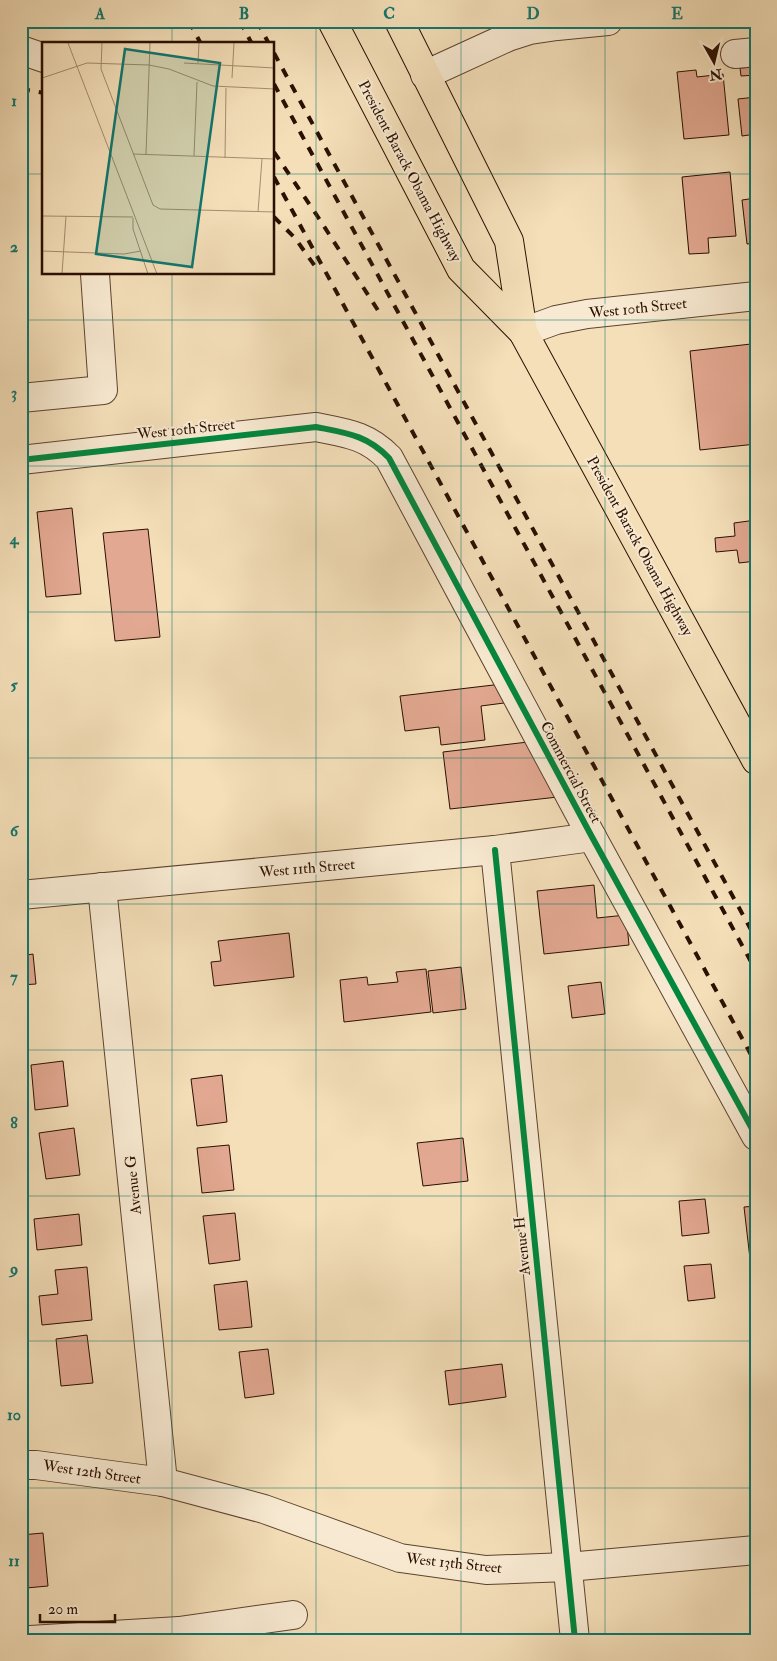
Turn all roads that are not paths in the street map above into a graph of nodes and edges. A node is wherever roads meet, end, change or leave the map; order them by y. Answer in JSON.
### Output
{"nodes":[{"id":1,"x":332,"y":21,"type":"edge"},
{"id":2,"x":399,"y":21,"type":"edge"},
{"id":3,"x":608,"y":21,"type":"edge"},
{"id":4,"x":21,"y":50,"type":"edge"},
{"id":5,"x":42,"y":57,"type":"edge"},
{"id":6,"x":425,"y":75,"type":"junction"},
{"id":7,"x":95,"y":275,"type":"edge"},
{"id":8,"x":756,"y":296,"type":"edge"},
{"id":9,"x":523,"y":332,"type":"junction"},
{"id":10,"x":21,"y":398,"type":"edge"},
{"id":11,"x":352,"y":434,"type":"joint"},
{"id":12,"x":21,"y":460,"type":"edge"},
{"id":13,"x":756,"y":760,"type":"edge"},
{"id":14,"x":592,"y":837,"type":"junction"},
{"id":15,"x":495,"y":850,"type":"junction"},
{"id":16,"x":102,"y":887,"type":"junction"},
{"id":17,"x":21,"y":895,"type":"edge"},
{"id":18,"x":756,"y":1136,"type":"edge"},
{"id":19,"x":21,"y":1465,"type":"edge"},
{"id":20,"x":163,"y":1482,"type":"junction"},
{"id":21,"x":756,"y":1550,"type":"edge"},
{"id":22,"x":568,"y":1567,"type":"junction"},
{"id":23,"x":293,"y":1615,"type":"dead end"},
{"id":24,"x":179,"y":1635,"type":"edge"},
{"id":25,"x":30,"y":1640,"type":"edge"},
{"id":26,"x":575,"y":1640,"type":"edge"}],
"edges":[{"from":1,"to":9,"type":"main road","name":"President Barack Obama Highway"},
{"from":2,"to":6,"type":"main road","name":"President Barack Obama Highway"},
{"from":3,"to":6,"type":"street"},
{"from":4,"to":5,"type":"street"},
{"from":6,"to":9,"type":"main road","name":"President Barack Obama Highway"},
{"from":7,"to":10,"type":"street"},
{"from":8,"to":9,"type":"street","name":"West 10th Street"},
{"from":9,"to":13,"type":"main road","name":"President Barack Obama Highway"},
{"from":11,"to":12,"type":"street","name":"West 10th Street"},
{"from":11,"to":14,"type":"street","name":"Commercial Street"},
{"from":14,"to":15,"type":"street","name":"West 11th Street"},
{"from":14,"to":18,"type":"street","name":"Commercial Street"},
{"from":15,"to":16,"type":"street","name":"West 11th Street"},
{"from":15,"to":22,"type":"street","name":"Avenue H"},
{"from":16,"to":17,"type":"street","name":"West 11th Street"},
{"from":16,"to":20,"type":"street","name":"Avenue G"},
{"from":19,"to":20,"type":"street","name":"West 12th Street"},
{"from":20,"to":22,"type":"street","name":"West 13th Street"},
{"from":21,"to":22,"type":"street","name":"West 13th Street"},
{"from":22,"to":26,"type":"street","name":"Avenue H"},
{"from":23,"to":24,"type":"street"},
{"from":24,"to":25,"type":"street"}]}
